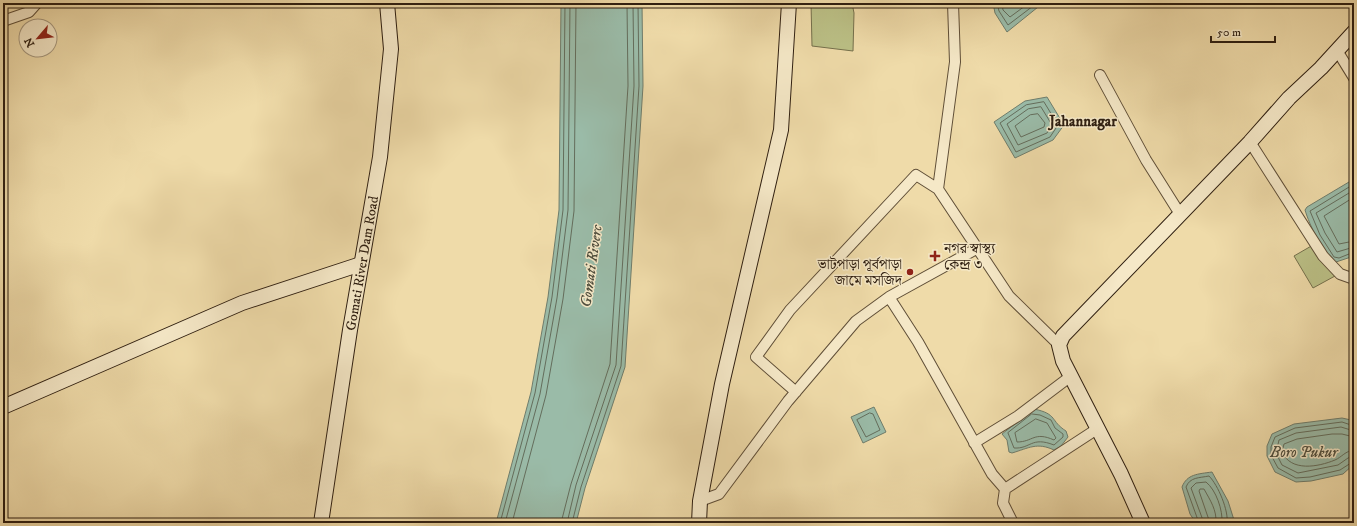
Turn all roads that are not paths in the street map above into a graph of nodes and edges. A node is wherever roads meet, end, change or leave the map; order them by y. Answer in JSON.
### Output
{"nodes":[{"id":1,"x":37,"y":3,"type":"edge"},
{"id":2,"x":387,"y":3,"type":"edge"},
{"id":3,"x":789,"y":3,"type":"edge"},
{"id":4,"x":953,"y":3,"type":"edge"},
{"id":5,"x":3,"y":21,"type":"edge"},
{"id":6,"x":1354,"y":32,"type":"edge"},
{"id":7,"x":1338,"y":52,"type":"junction"},
{"id":8,"x":1100,"y":75,"type":"dead end"},
{"id":9,"x":1354,"y":78,"type":"edge"},
{"id":10,"x":1250,"y":142,"type":"junction"},
{"id":11,"x":938,"y":189,"type":"junction"},
{"id":12,"x":1180,"y":214,"type":"junction"},
{"id":13,"x":978,"y":248,"type":"junction"},
{"id":14,"x":361,"y":264,"type":"junction"},
{"id":15,"x":1354,"y":279,"type":"edge"},
{"id":16,"x":889,"y":297,"type":"junction"},
{"id":17,"x":1059,"y":345,"type":"junction"},
{"id":18,"x":1071,"y":376,"type":"junction"},
{"id":19,"x":796,"y":392,"type":"junction"},
{"id":20,"x":3,"y":406,"type":"edge"},
{"id":21,"x":1097,"y":429,"type":"junction"},
{"id":22,"x":974,"y":443,"type":"junction"},
{"id":23,"x":1005,"y":489,"type":"junction"},
{"id":24,"x":700,"y":501,"type":"junction"},
{"id":25,"x":322,"y":523,"type":"edge"},
{"id":26,"x":699,"y":523,"type":"edge"},
{"id":27,"x":1013,"y":523,"type":"edge"},
{"id":28,"x":1143,"y":523,"type":"edge"}],
"edges":[{"from":1,"to":5,"type":"street"},
{"from":2,"to":14,"type":"street","name":"Gomati River Dam Road"},
{"from":3,"to":24,"type":"street"},
{"from":4,"to":11,"type":"street"},
{"from":6,"to":7,"type":"street"},
{"from":7,"to":9,"type":"street"},
{"from":7,"to":10,"type":"street"},
{"from":8,"to":12,"type":"street"},
{"from":10,"to":12,"type":"street"},
{"from":10,"to":15,"type":"street"},
{"from":11,"to":13,"type":"street"},
{"from":11,"to":19,"type":"street"},
{"from":12,"to":17,"type":"street"},
{"from":13,"to":16,"type":"street"},
{"from":13,"to":17,"type":"street"},
{"from":14,"to":20,"type":"street"},
{"from":14,"to":25,"type":"street","name":"Gomati River Dam Road"},
{"from":16,"to":19,"type":"street"},
{"from":16,"to":22,"type":"street"},
{"from":17,"to":18,"type":"street"},
{"from":18,"to":21,"type":"street"},
{"from":18,"to":22,"type":"street"},
{"from":19,"to":24,"type":"street"},
{"from":21,"to":23,"type":"street"},
{"from":21,"to":28,"type":"street"},
{"from":22,"to":23,"type":"street"},
{"from":23,"to":27,"type":"street"},
{"from":24,"to":26,"type":"street"}]}
